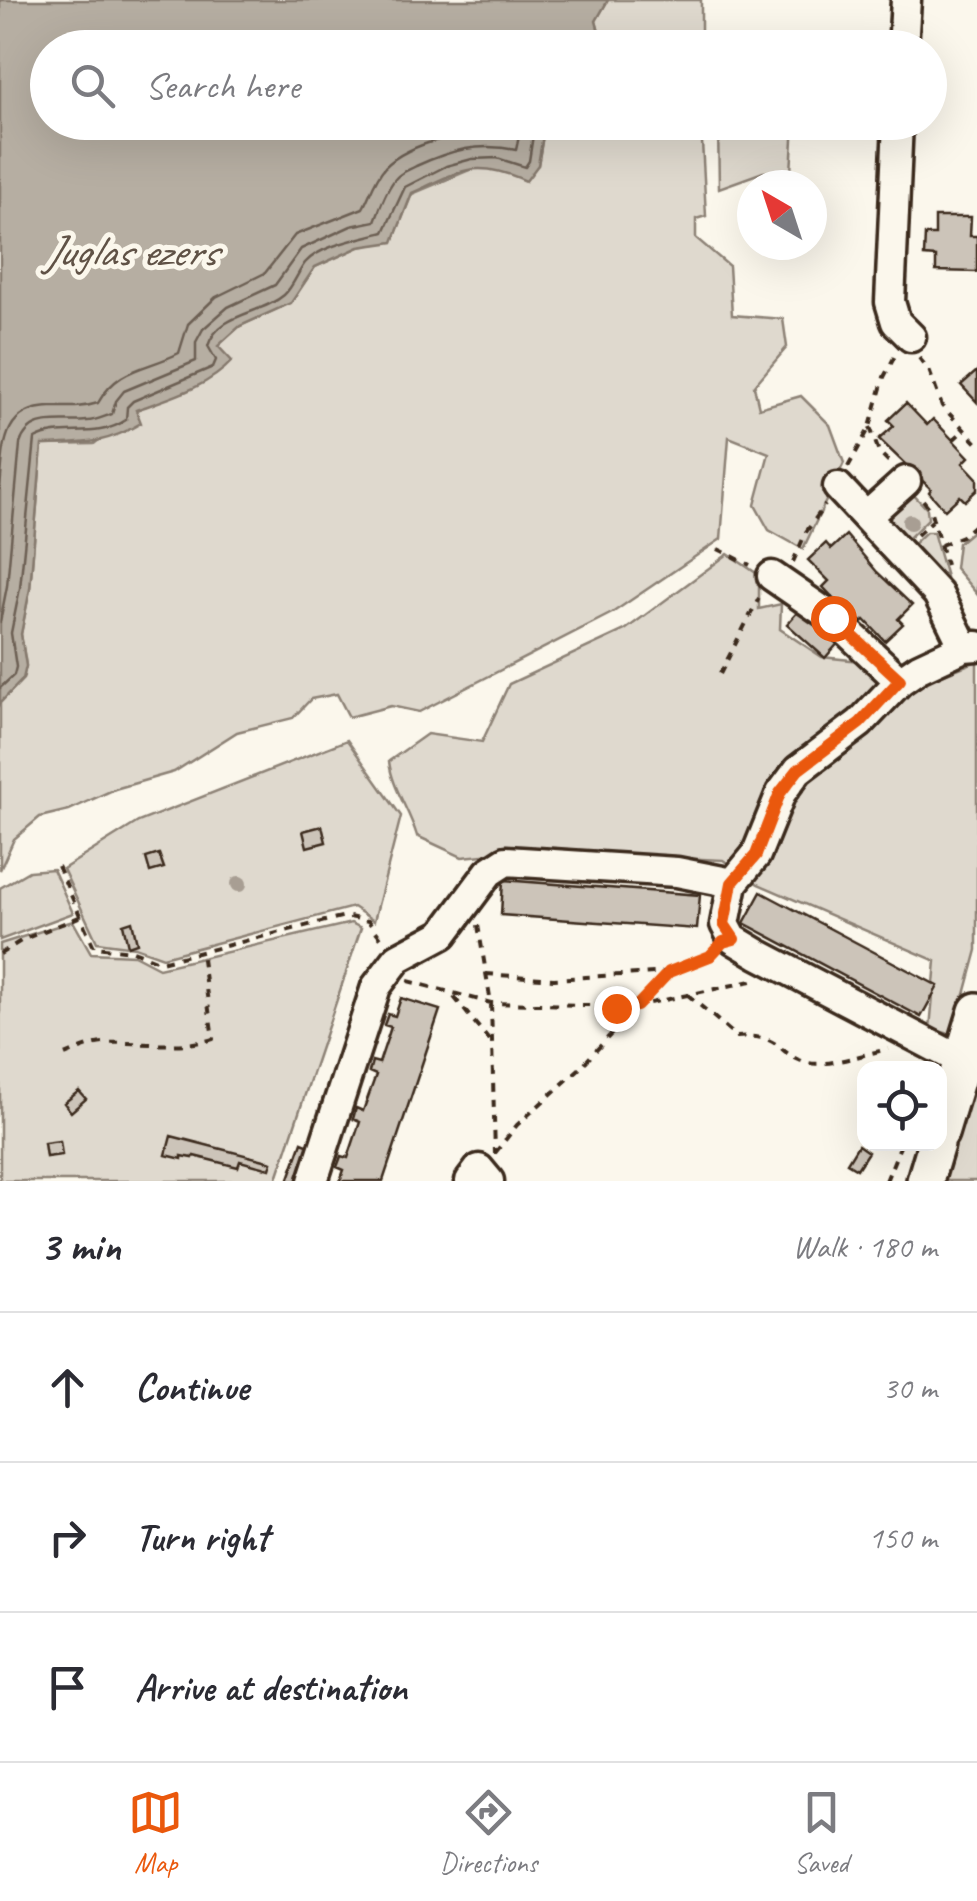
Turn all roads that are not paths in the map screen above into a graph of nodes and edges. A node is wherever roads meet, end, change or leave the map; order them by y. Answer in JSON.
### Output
{"nodes":[{"id":1,"x":906,"y":0,"type":"edge"},
{"id":2,"x":904,"y":30,"type":"edge"},
{"id":3,"x":897,"y":140,"type":"edge"},
{"id":4,"x":911,"y":336,"type":"road end"},
{"id":5,"x":906,"y":481,"type":"road end"},
{"id":6,"x":838,"y":487,"type":"road end"},
{"id":7,"x":866,"y":517,"type":"junction"},
{"id":8,"x":777,"y":580,"type":"road end"},
{"id":9,"x":971,"y":647,"type":"edge"},
{"id":10,"x":900,"y":680,"type":"junction"},
{"id":11,"x":732,"y":883,"type":"junction"},
{"id":12,"x":977,"y":1011,"type":"edge"},
{"id":13,"x":962,"y":1062,"type":"junction"},
{"id":14,"x":947,"y":1111,"type":"edge"},
{"id":15,"x":934,"y":1151,"type":"edge"},
{"id":16,"x":314,"y":1181,"type":"edge"},
{"id":17,"x":925,"y":1181,"type":"edge"}],
"edges":[{"from":1,"to":2,"type":"street"},
{"from":3,"to":4,"type":"street"},
{"from":5,"to":7,"type":"street"},
{"from":6,"to":7,"type":"street"},
{"from":7,"to":9,"type":"street"},
{"from":8,"to":10,"type":"street"},
{"from":9,"to":10,"type":"street"},
{"from":10,"to":11,"type":"street"},
{"from":11,"to":13,"type":"street"},
{"from":11,"to":16,"type":"street"},
{"from":12,"to":13,"type":"main road"},
{"from":13,"to":14,"type":"main road"},
{"from":15,"to":17,"type":"main road"}]}
